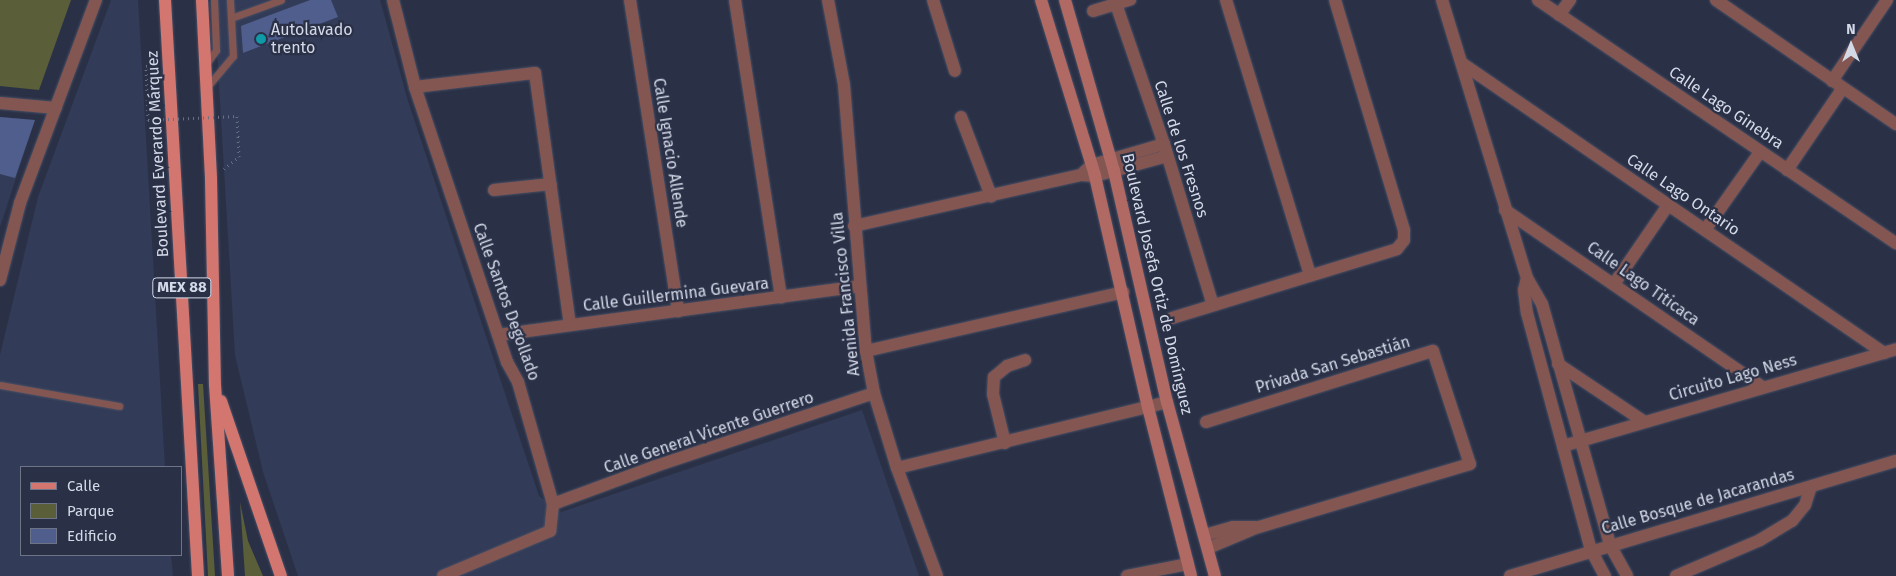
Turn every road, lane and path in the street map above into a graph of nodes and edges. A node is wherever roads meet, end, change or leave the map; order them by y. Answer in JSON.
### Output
{"nodes":[{"id":1,"x":96,"y":0,"type":"edge"},
{"id":2,"x":165,"y":0,"type":"edge"},
{"id":3,"x":202,"y":0,"type":"edge"},
{"id":4,"x":214,"y":0,"type":"edge"},
{"id":5,"x":230,"y":0,"type":"edge"},
{"id":6,"x":281,"y":0,"type":"edge"},
{"id":7,"x":393,"y":0,"type":"edge"},
{"id":8,"x":630,"y":0,"type":"edge"},
{"id":9,"x":735,"y":0,"type":"edge"},
{"id":10,"x":828,"y":0,"type":"edge"},
{"id":11,"x":933,"y":0,"type":"edge"},
{"id":12,"x":1041,"y":0,"type":"edge"},
{"id":13,"x":1065,"y":0,"type":"edge"},
{"id":14,"x":1130,"y":0,"type":"edge"},
{"id":15,"x":1226,"y":0,"type":"edge"},
{"id":16,"x":1335,"y":0,"type":"edge"},
{"id":17,"x":1442,"y":0,"type":"edge"},
{"id":18,"x":1538,"y":0,"type":"edge"},
{"id":19,"x":1570,"y":0,"type":"edge"},
{"id":20,"x":1716,"y":0,"type":"edge"},
{"id":21,"x":1887,"y":0,"type":"edge"},
{"id":22,"x":1116,"y":4,"type":"junction"},
{"id":23,"x":1896,"y":6,"type":"edge"},
{"id":24,"x":1093,"y":11,"type":"dead end"},
{"id":25,"x":1560,"y":15,"type":"junction"},
{"id":26,"x":231,"y":18,"type":"junction"},
{"id":27,"x":206,"y":64,"type":"junction"},
{"id":28,"x":1463,"y":64,"type":"junction"},
{"id":29,"x":146,"y":66,"type":"dead end"},
{"id":30,"x":955,"y":71,"type":"dead end"},
{"id":31,"x":1832,"y":81,"type":"junction"},
{"id":32,"x":207,"y":87,"type":"junction"},
{"id":33,"x":414,"y":87,"type":"junction"},
{"id":34,"x":1843,"y":88,"type":"junction"},
{"id":35,"x":0,"y":103,"type":"edge"},
{"id":36,"x":56,"y":108,"type":"junction"},
{"id":37,"x":962,"y":117,"type":"dead end"},
{"id":38,"x":1896,"y":124,"type":"edge"},
{"id":39,"x":1166,"y":150,"type":"junction"},
{"id":40,"x":1760,"y":152,"type":"junction"},
{"id":41,"x":239,"y":157,"type":"dead end"},
{"id":42,"x":1113,"y":165,"type":"junction"},
{"id":43,"x":1093,"y":170,"type":"junction"},
{"id":44,"x":1788,"y":170,"type":"junction"},
{"id":45,"x":551,"y":184,"type":"junction"},
{"id":46,"x":494,"y":190,"type":"dead end"},
{"id":47,"x":991,"y":196,"type":"junction"},
{"id":48,"x":1668,"y":205,"type":"junction"},
{"id":49,"x":1505,"y":210,"type":"junction"},
{"id":50,"x":854,"y":226,"type":"junction"},
{"id":51,"x":1706,"y":230,"type":"junction"},
{"id":52,"x":1896,"y":243,"type":"edge"},
{"id":53,"x":1310,"y":275,"type":"junction"},
{"id":54,"x":1527,"y":278,"type":"junction"},
{"id":55,"x":0,"y":280,"type":"edge"},
{"id":56,"x":1614,"y":284,"type":"junction"},
{"id":57,"x":859,"y":286,"type":"junction"},
{"id":58,"x":1122,"y":292,"type":"junction"},
{"id":59,"x":781,"y":297,"type":"junction"},
{"id":60,"x":1214,"y":305,"type":"junction"},
{"id":61,"x":678,"y":312,"type":"junction"},
{"id":62,"x":1172,"y":318,"type":"dead end"},
{"id":63,"x":570,"y":325,"type":"junction"},
{"id":64,"x":498,"y":335,"type":"junction"},
{"id":65,"x":1890,"y":351,"type":"edge"},
{"id":66,"x":866,"y":352,"type":"junction"},
{"id":67,"x":1025,"y":360,"type":"dead end"},
{"id":68,"x":1558,"y":364,"type":"junction"},
{"id":69,"x":0,"y":385,"type":"edge"},
{"id":70,"x":215,"y":385,"type":"junction"},
{"id":71,"x":1761,"y":386,"type":"junction"},
{"id":72,"x":874,"y":393,"type":"junction"},
{"id":73,"x":1167,"y":402,"type":"junction"},
{"id":74,"x":119,"y":406,"type":"dead end"},
{"id":75,"x":1148,"y":407,"type":"junction"},
{"id":76,"x":1643,"y":421,"type":"junction"},
{"id":77,"x":1206,"y":422,"type":"dead end"},
{"id":78,"x":1580,"y":440,"type":"junction"},
{"id":79,"x":1005,"y":442,"type":"junction"},
{"id":80,"x":1562,"y":446,"type":"junction"},
{"id":81,"x":1896,"y":461,"type":"edge"},
{"id":82,"x":897,"y":468,"type":"junction"},
{"id":83,"x":1811,"y":487,"type":"junction"},
{"id":84,"x":553,"y":504,"type":"junction"},
{"id":85,"x":1196,"y":504,"type":"junction"},
{"id":86,"x":1174,"y":511,"type":"junction"},
{"id":87,"x":1258,"y":527,"type":"junction"},
{"id":88,"x":1205,"y":535,"type":"junction"},
{"id":89,"x":1610,"y":545,"type":"junction"},
{"id":90,"x":1208,"y":548,"type":"junction"},
{"id":91,"x":1591,"y":550,"type":"junction"},
{"id":92,"x":1190,"y":570,"type":"edge"},
{"id":93,"x":198,"y":576,"type":"edge"},
{"id":94,"x":228,"y":576,"type":"edge"},
{"id":95,"x":281,"y":576,"type":"edge"},
{"id":96,"x":444,"y":576,"type":"edge"},
{"id":97,"x":937,"y":576,"type":"edge"},
{"id":98,"x":1127,"y":576,"type":"edge"},
{"id":99,"x":1215,"y":576,"type":"edge"},
{"id":100,"x":1510,"y":576,"type":"edge"},
{"id":101,"x":1605,"y":576,"type":"edge"},
{"id":102,"x":1627,"y":576,"type":"edge"},
{"id":103,"x":1676,"y":576,"type":"edge"}],
"edges":[{"from":1,"to":36,"type":"street"},
{"from":2,"to":93,"type":"main road","name":"Boulevard Everardo Márquez","number":"MEX 88"},
{"from":3,"to":27,"type":"main road","number":"MEX 88"},
{"from":4,"to":27,"type":"lane"},
{"from":5,"to":26,"type":"lane"},
{"from":6,"to":26,"type":"lane"},
{"from":7,"to":33,"type":"street","name":"Calle Santos Degollado"},
{"from":8,"to":61,"type":"street","name":"Calle Ignacio Allende"},
{"from":9,"to":59,"type":"street"},
{"from":10,"to":50,"type":"street","name":"Avenida Francisco Villa"},
{"from":11,"to":30,"type":"street"},
{"from":12,"to":43,"type":"street"},
{"from":13,"to":42,"type":"street","name":"Boulevard Josefa Ortiz de Domínguez"},
{"from":14,"to":22,"type":"street"},
{"from":15,"to":53,"type":"street"},
{"from":16,"to":53,"type":"street"},
{"from":17,"to":28,"type":"street"},
{"from":18,"to":25,"type":"street","name":"Calle Lago Ginebra"},
{"from":19,"to":25,"type":"street"},
{"from":20,"to":31,"type":"street"},
{"from":21,"to":23,"type":"street"},
{"from":21,"to":31,"type":"street"},
{"from":22,"to":24,"type":"street"},
{"from":22,"to":39,"type":"street","name":"Calle de los Fresnos"},
{"from":25,"to":40,"type":"street","name":"Calle Lago Ginebra"},
{"from":26,"to":32,"type":"lane"},
{"from":27,"to":32,"type":"main road","number":"MEX 88"},
{"from":28,"to":48,"type":"street","name":"Calle Lago Ontario"},
{"from":28,"to":49,"type":"street"},
{"from":29,"to":41,"type":"path","bridge":true},
{"from":31,"to":34,"type":"street"},
{"from":32,"to":70,"type":"main road","number":"MEX 88"},
{"from":33,"to":45,"type":"street"},
{"from":33,"to":64,"type":"street","name":"Calle Santos Degollado"},
{"from":34,"to":38,"type":"street"},
{"from":34,"to":44,"type":"street"},
{"from":35,"to":36,"type":"street"},
{"from":36,"to":55,"type":"street"},
{"from":37,"to":47,"type":"street"},
{"from":39,"to":42,"type":"street"},
{"from":39,"to":60,"type":"street","name":"Calle de los Fresnos"},
{"from":40,"to":44,"type":"street","name":"Calle Lago Ginebra"},
{"from":40,"to":51,"type":"street"},
{"from":42,"to":43,"type":"street"},
{"from":42,"to":73,"type":"street","name":"Boulevard Josefa Ortiz de Domínguez"},
{"from":43,"to":47,"type":"street"},
{"from":43,"to":58,"type":"street"},
{"from":44,"to":52,"type":"street","name":"Calle Lago Ginebra"},
{"from":45,"to":46,"type":"street"},
{"from":45,"to":63,"type":"street"},
{"from":47,"to":50,"type":"street"},
{"from":48,"to":51,"type":"street","name":"Calle Lago Ontario"},
{"from":48,"to":56,"type":"street"},
{"from":49,"to":54,"type":"street"},
{"from":49,"to":56,"type":"street","name":"Calle Lago Titicaca"},
{"from":50,"to":57,"type":"street","name":"Avenida Francisco Villa"},
{"from":51,"to":65,"type":"street","name":"Calle Lago Ontario"},
{"from":53,"to":60,"type":"street"},
{"from":54,"to":68,"type":"street"},
{"from":54,"to":80,"type":"street"},
{"from":56,"to":71,"type":"street","name":"Calle Lago Titicaca"},
{"from":57,"to":59,"type":"street","name":"Calle Guillermina Guevara"},
{"from":57,"to":66,"type":"street","name":"Avenida Francisco Villa"},
{"from":58,"to":66,"type":"street"},
{"from":58,"to":75,"type":"street"},
{"from":59,"to":61,"type":"street","name":"Calle Guillermina Guevara"},
{"from":60,"to":62,"type":"street"},
{"from":61,"to":63,"type":"street","name":"Calle Guillermina Guevara"},
{"from":63,"to":64,"type":"street","name":"Calle Guillermina Guevara"},
{"from":64,"to":84,"type":"street","name":"Calle Santos Degollado"},
{"from":65,"to":71,"type":"street","name":"Circuito Lago Ness"},
{"from":66,"to":72,"type":"street","name":"Avenida Francisco Villa"},
{"from":67,"to":79,"type":"street"},
{"from":68,"to":76,"type":"street"},
{"from":68,"to":78,"type":"street"},
{"from":69,"to":74,"type":"lane"},
{"from":70,"to":94,"type":"main road","number":"MEX 88"},
{"from":70,"to":95,"type":"main road"},
{"from":71,"to":76,"type":"street","name":"Circuito Lago Ness"},
{"from":72,"to":82,"type":"street","name":"Avenida Francisco Villa"},
{"from":72,"to":84,"type":"street","name":"Calle General Vicente Guerrero"},
{"from":73,"to":75,"type":"street"},
{"from":73,"to":85,"type":"street","name":"Boulevard Josefa Ortiz de Domínguez"},
{"from":75,"to":79,"type":"street"},
{"from":75,"to":86,"type":"street"},
{"from":76,"to":78,"type":"street","name":"Circuito Lago Ness"},
{"from":77,"to":87,"type":"street","name":"Privada San Sebastián"},
{"from":78,"to":80,"type":"street","name":"Circuito Lago Ness"},
{"from":78,"to":89,"type":"street"},
{"from":79,"to":82,"type":"street"},
{"from":80,"to":91,"type":"street"},
{"from":81,"to":83,"type":"street","name":"Calle Bosque de Jacarandas"},
{"from":82,"to":97,"type":"street","name":"Avenida Francisco Villa"},
{"from":83,"to":89,"type":"street","name":"Calle Bosque de Jacarandas"},
{"from":83,"to":103,"type":"street"},
{"from":84,"to":96,"type":"street","name":"Calle Santos Degollado"},
{"from":85,"to":86,"type":"street"},
{"from":85,"to":88,"type":"street","name":"Boulevard Josefa Ortiz de Domínguez"},
{"from":86,"to":92,"type":"street"},
{"from":87,"to":88,"type":"street","name":"Privada San Sebastián"},
{"from":87,"to":90,"type":"street","name":"Privada San Sebastián"},
{"from":88,"to":90,"type":"street","name":"Boulevard Josefa Ortiz de Domínguez"},
{"from":89,"to":91,"type":"street","name":"Calle Bosque de Jacarandas"},
{"from":89,"to":102,"type":"street"},
{"from":90,"to":99,"type":"street","name":"Boulevard Josefa Ortiz de Domínguez"},
{"from":91,"to":100,"type":"street","name":"Calle Bosque de Jacarandas"},
{"from":91,"to":101,"type":"street"},
{"from":92,"to":98,"type":"street"}]}
